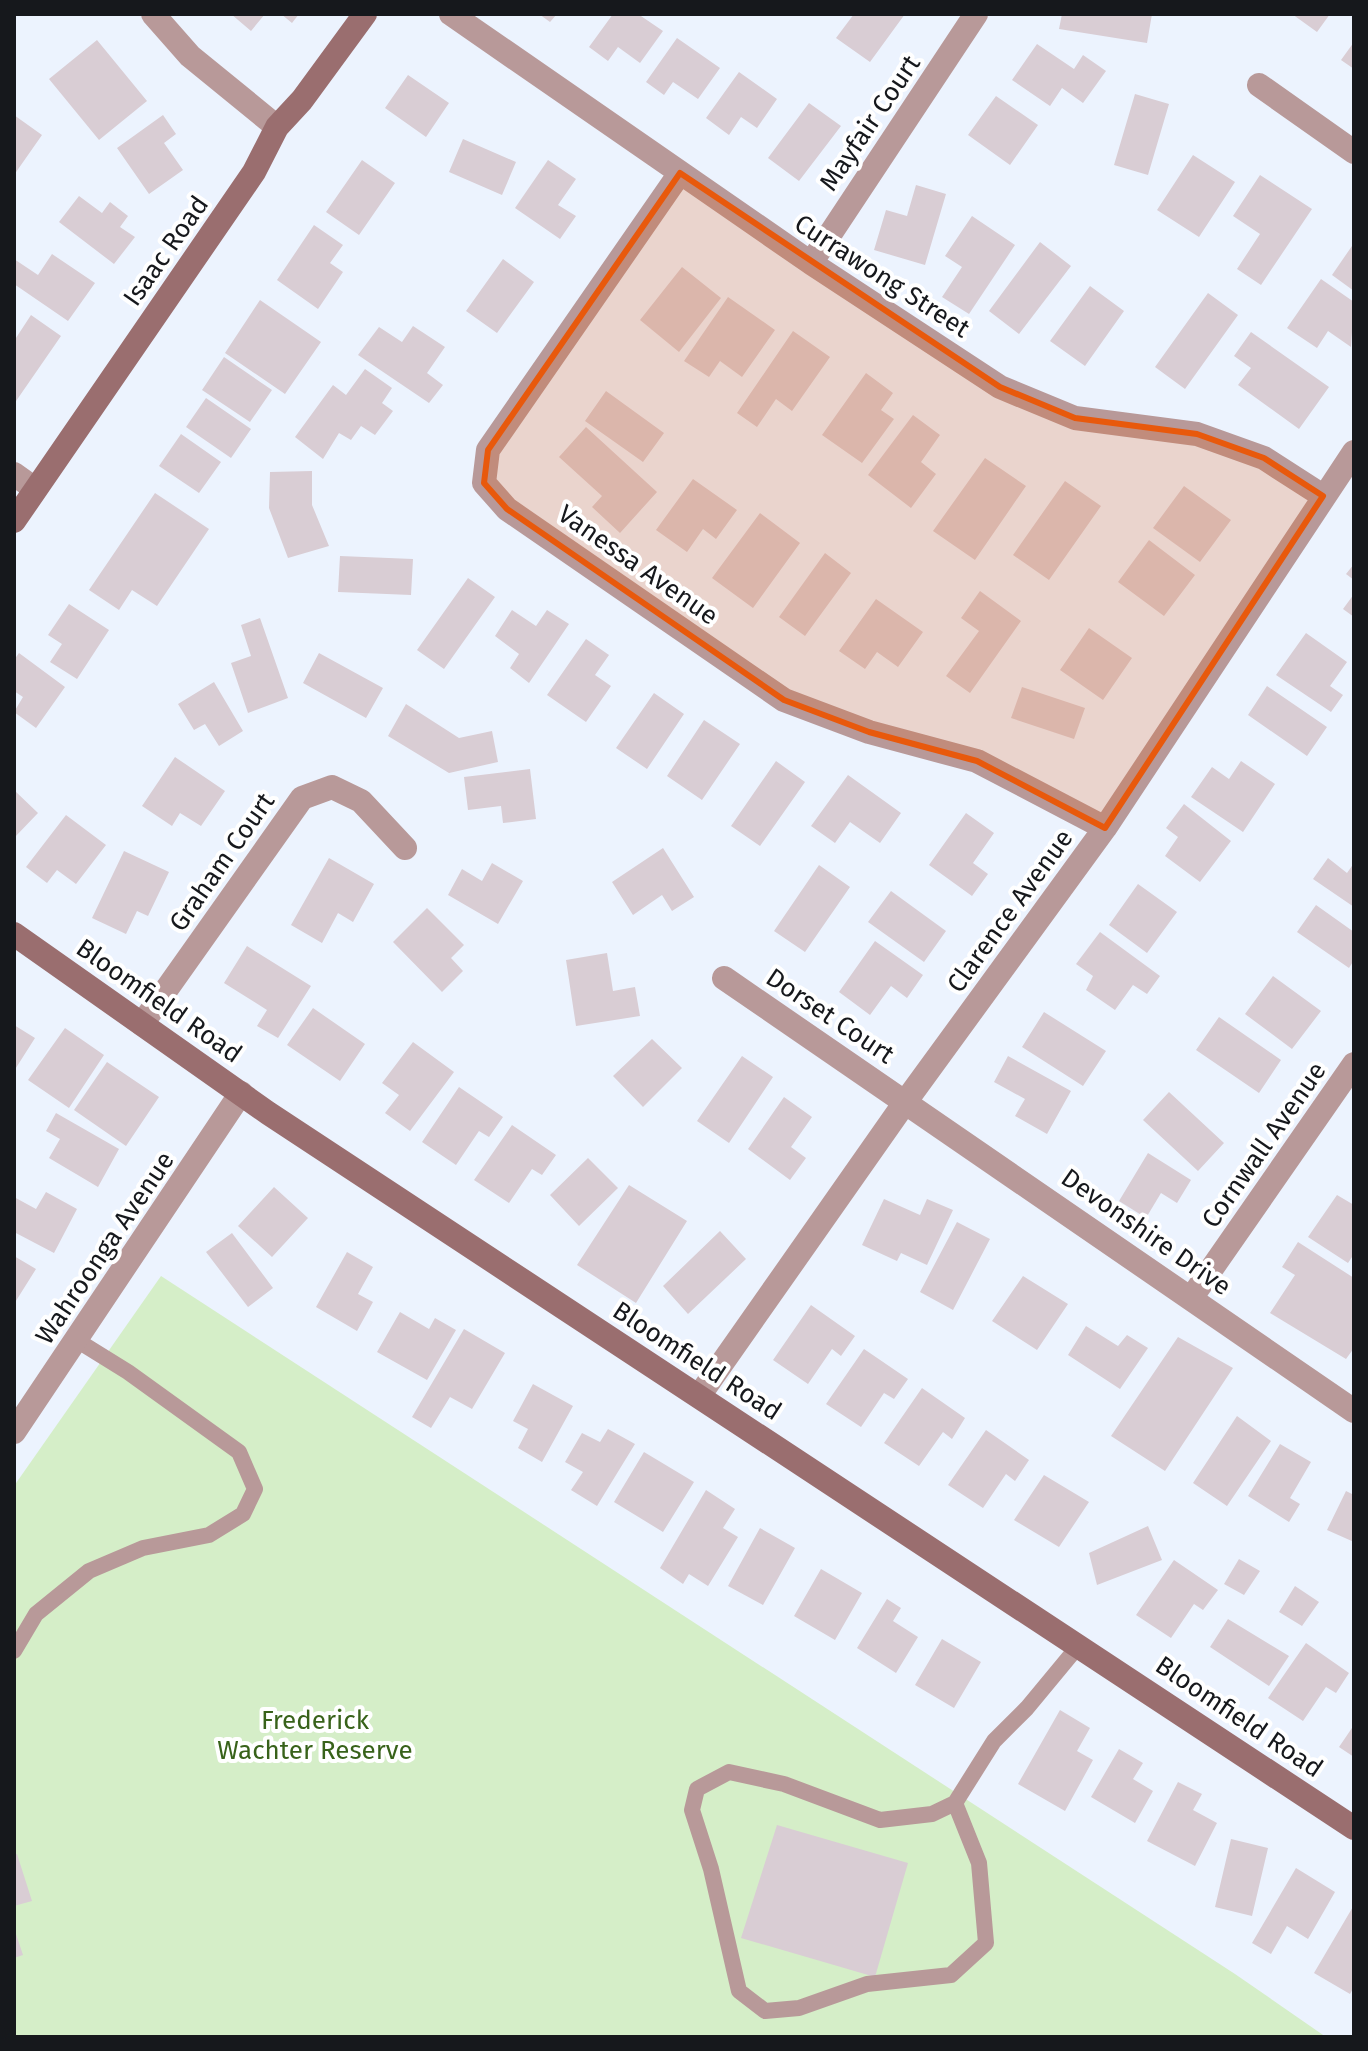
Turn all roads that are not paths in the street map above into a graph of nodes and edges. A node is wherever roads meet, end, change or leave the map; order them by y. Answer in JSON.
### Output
{"nodes":[{"id":1,"x":153,"y":14,"type":"edge"},
{"id":2,"x":365,"y":14,"type":"edge"},
{"id":3,"x":451,"y":14,"type":"edge"},
{"id":4,"x":976,"y":14,"type":"edge"},
{"id":5,"x":1259,"y":85,"type":"dead end"},
{"id":6,"x":277,"y":127,"type":"junction"},
{"id":7,"x":1354,"y":152,"type":"edge"},
{"id":8,"x":680,"y":173,"type":"junction"},
{"id":9,"x":811,"y":263,"type":"junction"},
{"id":10,"x":1354,"y":452,"type":"edge"},
{"id":11,"x":14,"y":474,"type":"edge"},
{"id":12,"x":35,"y":489,"type":"junction"},
{"id":13,"x":1323,"y":496,"type":"junction"},
{"id":14,"x":14,"y":521,"type":"edge"},
{"id":15,"x":1105,"y":828,"type":"junction"},
{"id":16,"x":405,"y":848,"type":"dead end"},
{"id":17,"x":14,"y":934,"type":"edge"},
{"id":18,"x":724,"y":978,"type":"dead end"},
{"id":19,"x":142,"y":1024,"type":"junction"},
{"id":20,"x":1354,"y":1064,"type":"edge"},
{"id":21,"x":241,"y":1093,"type":"junction"},
{"id":22,"x":906,"y":1101,"type":"junction"},
{"id":23,"x":1192,"y":1297,"type":"junction"},
{"id":24,"x":78,"y":1341,"type":"junction"},
{"id":25,"x":699,"y":1396,"type":"junction"},
{"id":26,"x":1354,"y":1411,"type":"edge"},
{"id":27,"x":14,"y":1432,"type":"edge"},
{"id":28,"x":1080,"y":1644,"type":"junction"},
{"id":29,"x":14,"y":1651,"type":"edge"},
{"id":30,"x":955,"y":1803,"type":"junction"},
{"id":31,"x":1354,"y":1828,"type":"edge"}],
"edges":[{"from":1,"to":6,"type":"street"},
{"from":2,"to":6,"type":"street","name":"Isaac Road"},
{"from":3,"to":8,"type":"street","name":"Currawong Street"},
{"from":4,"to":9,"type":"street","name":"Mayfair Court"},
{"from":5,"to":7,"type":"street"},
{"from":6,"to":12,"type":"street","name":"Isaac Road"},
{"from":8,"to":9,"type":"street","name":"Currawong Street"},
{"from":8,"to":15,"type":"street","name":"Vanessa Avenue"},
{"from":9,"to":13,"type":"street","name":"Currawong Street"},
{"from":10,"to":13,"type":"street","name":"Clarence Avenue"},
{"from":11,"to":12,"type":"street"},
{"from":12,"to":14,"type":"street","name":"Isaac Road"},
{"from":13,"to":15,"type":"street","name":"Clarence Avenue"},
{"from":15,"to":22,"type":"street","name":"Clarence Avenue"},
{"from":16,"to":19,"type":"street","name":"Graham Court"},
{"from":17,"to":19,"type":"street","name":"Bloomfield Road"},
{"from":18,"to":22,"type":"street","name":"Dorset Court"},
{"from":19,"to":21,"type":"street","name":"Bloomfield Road"},
{"from":20,"to":23,"type":"street","name":"Cornwall Avenue"},
{"from":21,"to":24,"type":"street","name":"Wahroonga Avenue"},
{"from":21,"to":25,"type":"street","name":"Bloomfield Road"},
{"from":22,"to":23,"type":"street","name":"Devonshire Drive"},
{"from":22,"to":25,"type":"street","name":"Clarence Avenue"},
{"from":23,"to":26,"type":"street","name":"Devonshire Drive"},
{"from":24,"to":27,"type":"street","name":"Wahroonga Avenue"},
{"from":24,"to":29,"type":"lane"},
{"from":25,"to":28,"type":"street","name":"Bloomfield Road"},
{"from":28,"to":30,"type":"lane"},
{"from":28,"to":31,"type":"street","name":"Bloomfield Road"},
{"from":30,"to":30,"type":"lane"}]}
